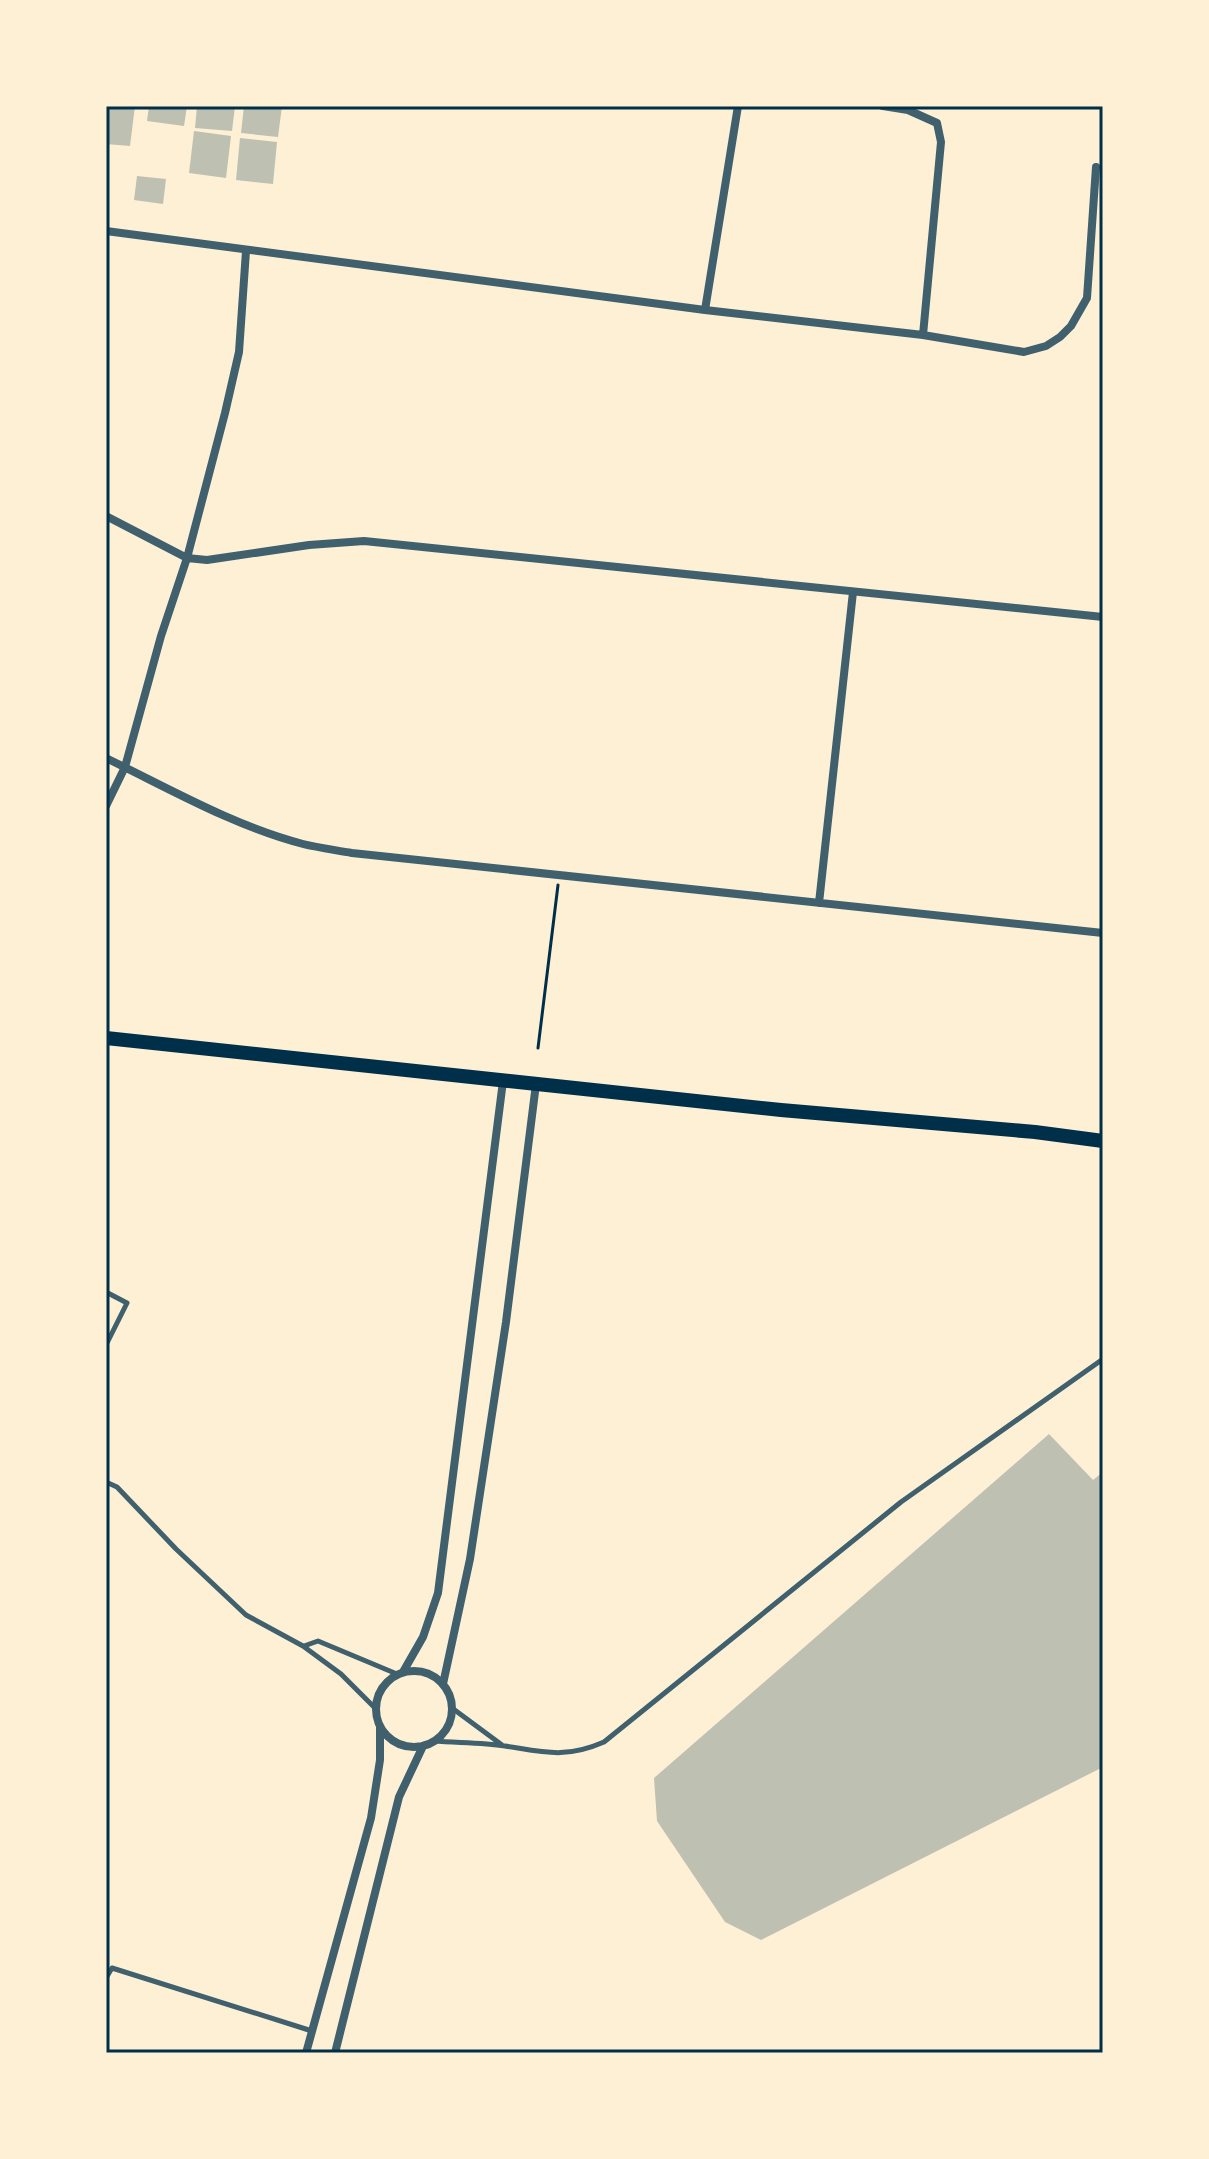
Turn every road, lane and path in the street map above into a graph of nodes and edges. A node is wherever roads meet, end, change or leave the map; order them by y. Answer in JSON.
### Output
{"nodes":[{"id":1,"x":738,"y":106,"type":"edge"},
{"id":2,"x":883,"y":106,"type":"edge"},
{"id":3,"x":1096,"y":167,"type":"dead end"},
{"id":4,"x":106,"y":231,"type":"edge"},
{"id":5,"x":246,"y":251,"type":"junction"},
{"id":6,"x":705,"y":310,"type":"junction"},
{"id":7,"x":923,"y":335,"type":"junction"},
{"id":8,"x":106,"y":516,"type":"edge"},
{"id":9,"x":187,"y":558,"type":"junction"},
{"id":10,"x":853,"y":592,"type":"junction"},
{"id":11,"x":1103,"y":617,"type":"edge"},
{"id":12,"x":106,"y":758,"type":"edge"},
{"id":13,"x":125,"y":767,"type":"junction"},
{"id":14,"x":106,"y":806,"type":"edge"},
{"id":15,"x":559,"y":875,"type":"junction"},
{"id":16,"x":819,"y":903,"type":"junction"},
{"id":17,"x":1103,"y":933,"type":"edge"},
{"id":18,"x":106,"y":1038,"type":"edge"},
{"id":19,"x":538,"y":1048,"type":"dead end"},
{"id":20,"x":503,"y":1081,"type":"junction"},
{"id":21,"x":536,"y":1084,"type":"junction"},
{"id":22,"x":1103,"y":1141,"type":"edge"},
{"id":23,"x":106,"y":1292,"type":"edge"},
{"id":24,"x":106,"y":1345,"type":"edge"},
{"id":25,"x":1103,"y":1359,"type":"edge"},
{"id":26,"x":106,"y":1482,"type":"edge"},
{"id":27,"x":303,"y":1646,"type":"junction"},
{"id":28,"x":400,"y":1673,"type":"junction"},
{"id":29,"x":443,"y":1684,"type":"junction"},
{"id":30,"x":452,"y":1708,"type":"junction"},
{"id":31,"x":376,"y":1709,"type":"junction"},
{"id":32,"x":380,"y":1726,"type":"junction"},
{"id":33,"x":434,"y":1741,"type":"junction"},
{"id":34,"x":503,"y":1745,"type":"junction"},
{"id":35,"x":423,"y":1746,"type":"junction"},
{"id":36,"x":106,"y":1978,"type":"edge"},
{"id":37,"x":312,"y":2031,"type":"junction"},
{"id":38,"x":306,"y":2053,"type":"edge"},
{"id":39,"x":335,"y":2053,"type":"edge"}],
"edges":[{"from":1,"to":6,"type":"street"},
{"from":2,"to":7,"type":"street"},
{"from":3,"to":7,"type":"street"},
{"from":4,"to":5,"type":"street"},
{"from":5,"to":6,"type":"street"},
{"from":5,"to":9,"type":"street"},
{"from":6,"to":7,"type":"street"},
{"from":8,"to":9,"type":"street"},
{"from":9,"to":10,"type":"street"},
{"from":9,"to":13,"type":"street"},
{"from":10,"to":11,"type":"street"},
{"from":10,"to":16,"type":"street"},
{"from":12,"to":13,"type":"street"},
{"from":13,"to":14,"type":"street"},
{"from":13,"to":15,"type":"street"},
{"from":15,"to":16,"type":"street"},
{"from":15,"to":19,"type":"path"},
{"from":16,"to":17,"type":"street"},
{"from":18,"to":20,"type":"main road"},
{"from":20,"to":21,"type":"main road"},
{"from":20,"to":28,"type":"street"},
{"from":21,"to":22,"type":"main road"},
{"from":21,"to":29,"type":"street"},
{"from":23,"to":24,"type":"lane"},
{"from":25,"to":34,"type":"lane"},
{"from":26,"to":27,"type":"lane"},
{"from":27,"to":28,"type":"lane"},
{"from":27,"to":31,"type":"lane"},
{"from":28,"to":29,"type":"street"},
{"from":28,"to":31,"type":"street"},
{"from":29,"to":30,"type":"street"},
{"from":30,"to":33,"type":"street"},
{"from":30,"to":34,"type":"lane"},
{"from":31,"to":32,"type":"street"},
{"from":32,"to":35,"type":"street"},
{"from":32,"to":37,"type":"street"},
{"from":33,"to":34,"type":"lane"},
{"from":33,"to":35,"type":"street"},
{"from":35,"to":39,"type":"street"},
{"from":36,"to":37,"type":"lane"},
{"from":37,"to":38,"type":"street"}]}
